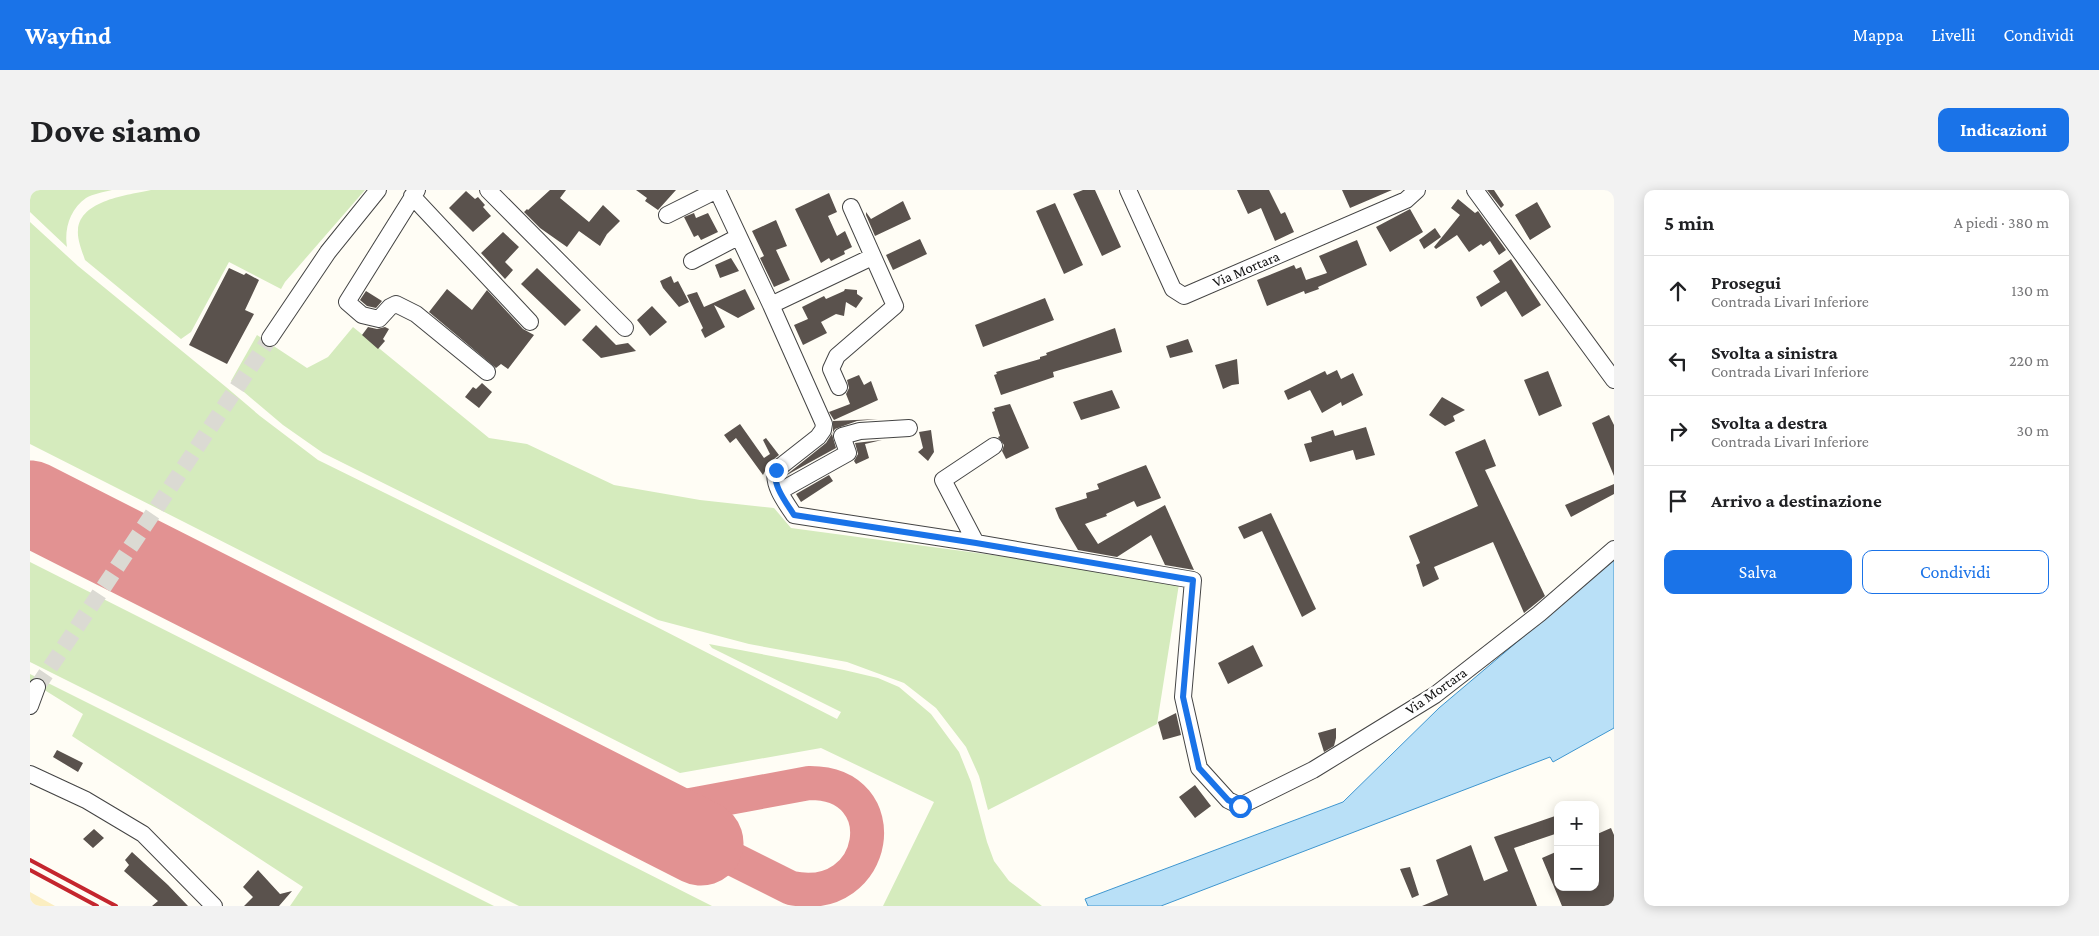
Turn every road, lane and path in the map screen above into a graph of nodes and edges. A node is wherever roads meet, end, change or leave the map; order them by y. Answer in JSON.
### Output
{"nodes":[{"id":1,"x":378,"y":190,"type":"edge"},
{"id":2,"x":488,"y":190,"type":"edge"},
{"id":3,"x":717,"y":190,"type":"edge"},
{"id":4,"x":1128,"y":190,"type":"edge"},
{"id":5,"x":1417,"y":190,"type":"edge"},
{"id":6,"x":1475,"y":190,"type":"edge"},
{"id":7,"x":415,"y":193,"type":"edge"},
{"id":8,"x":851,"y":207,"type":"dead end"},
{"id":9,"x":667,"y":215,"type":"dead end"},
{"id":10,"x":738,"y":237,"type":"junction"},
{"id":11,"x":872,"y":257,"type":"junction"},
{"id":12,"x":692,"y":261,"type":"dead end"},
{"id":13,"x":771,"y":305,"type":"junction"},
{"id":14,"x":530,"y":322,"type":"dead end"},
{"id":15,"x":625,"y":328,"type":"dead end"},
{"id":16,"x":270,"y":338,"type":"tunnel mouth"},
{"id":17,"x":488,"y":372,"type":"dead end"},
{"id":18,"x":1614,"y":380,"type":"edge"},
{"id":19,"x":839,"y":387,"type":"dead end"},
{"id":20,"x":909,"y":428,"type":"dead end"},
{"id":21,"x":994,"y":446,"type":"dead end"},
{"id":22,"x":780,"y":491,"type":"junction"},
{"id":23,"x":976,"y":543,"type":"junction"},
{"id":24,"x":1614,"y":549,"type":"edge"},
{"id":25,"x":38,"y":687,"type":"tunnel mouth"},
{"id":26,"x":30,"y":705,"type":"edge"},
{"id":27,"x":30,"y":774,"type":"edge"},
{"id":28,"x":214,"y":906,"type":"edge"}],
"edges":[{"from":1,"to":16,"type":"street"},
{"from":2,"to":15,"type":"street"},
{"from":3,"to":9,"type":"street"},
{"from":3,"to":10,"type":"street"},
{"from":4,"to":5,"type":"street","name":"Via Mortara"},
{"from":6,"to":18,"type":"street"},
{"from":7,"to":14,"type":"street"},
{"from":7,"to":17,"type":"street"},
{"from":8,"to":11,"type":"street"},
{"from":10,"to":12,"type":"street"},
{"from":10,"to":13,"type":"street"},
{"from":11,"to":13,"type":"street"},
{"from":11,"to":19,"type":"street"},
{"from":13,"to":22,"type":"street"},
{"from":20,"to":22,"type":"street"},
{"from":21,"to":23,"type":"street"},
{"from":22,"to":23,"type":"street"},
{"from":23,"to":24,"type":"street","name":"Via Mortara"},
{"from":25,"to":26,"type":"street"},
{"from":27,"to":28,"type":"street"}]}
